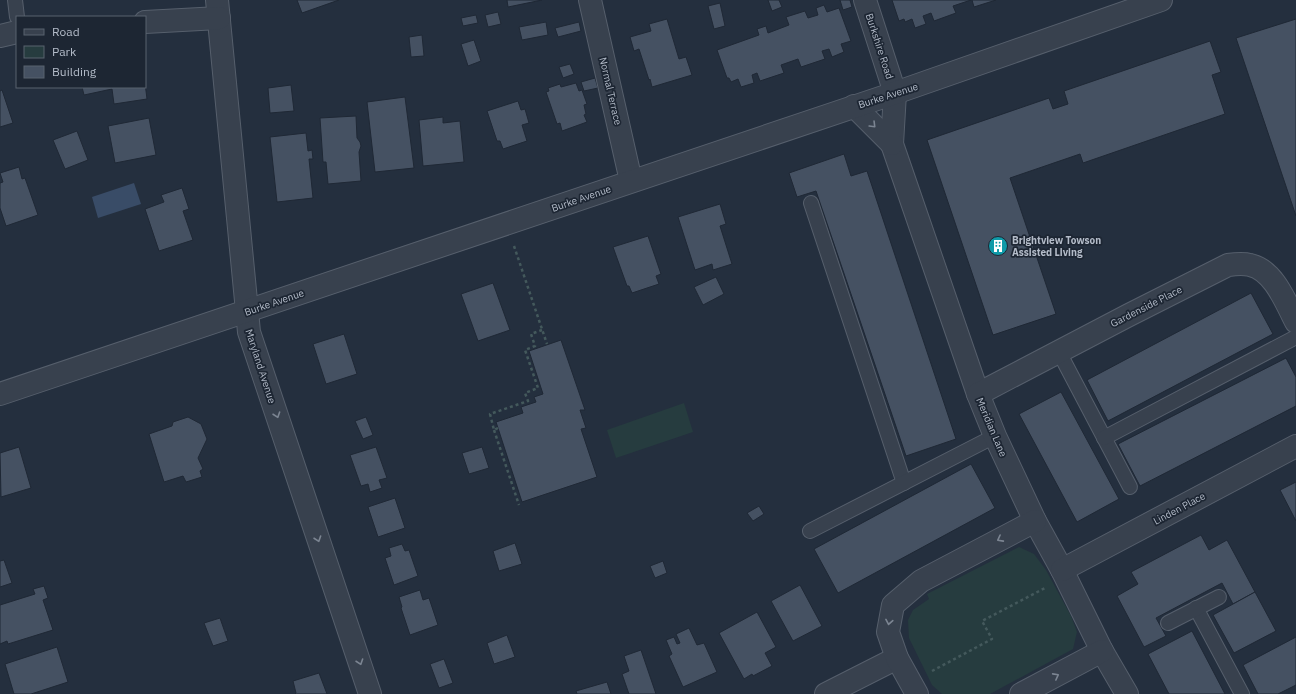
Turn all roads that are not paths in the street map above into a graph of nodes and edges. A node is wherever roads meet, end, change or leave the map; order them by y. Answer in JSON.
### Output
{"nodes":[{"id":1,"x":15,"y":0,"type":"edge"},
{"id":2,"x":590,"y":0,"type":"edge"},
{"id":3,"x":865,"y":0,"type":"edge"},
{"id":4,"x":1161,"y":0,"type":"edge"},
{"id":5,"x":218,"y":9,"type":"edge"},
{"id":6,"x":18,"y":16,"type":"edge"},
{"id":7,"x":146,"y":22,"type":"edge"},
{"id":8,"x":16,"y":32,"type":"edge"},
{"id":9,"x":0,"y":36,"type":"edge"},
{"id":10,"x":895,"y":93,"type":"junction"},
{"id":11,"x":854,"y":106,"type":"junction"},
{"id":12,"x":892,"y":144,"type":"junction"},
{"id":13,"x":631,"y":181,"type":"junction"},
{"id":14,"x":811,"y":203,"type":"dead end"},
{"id":15,"x":247,"y":311,"type":"junction"},
{"id":16,"x":1296,"y":322,"type":"edge"},
{"id":17,"x":1296,"y":338,"type":"edge"},
{"id":18,"x":1059,"y":352,"type":"junction"},
{"id":19,"x":0,"y":394,"type":"edge"},
{"id":20,"x":978,"y":394,"type":"junction"},
{"id":21,"x":995,"y":436,"type":"junction"},
{"id":22,"x":1104,"y":438,"type":"junction"},
{"id":23,"x":1296,"y":446,"type":"edge"},
{"id":24,"x":904,"y":483,"type":"junction"},
{"id":25,"x":1130,"y":487,"type":"dead end"},
{"id":26,"x":1035,"y":521,"type":"junction"},
{"id":27,"x":810,"y":531,"type":"dead end"},
{"id":28,"x":1062,"y":570,"type":"junction"},
{"id":29,"x":1218,"y":597,"type":"dead end"},
{"id":30,"x":1196,"y":608,"type":"junction"},
{"id":31,"x":1168,"y":623,"type":"dead end"},
{"id":32,"x":1102,"y":651,"type":"junction"},
{"id":33,"x":897,"y":658,"type":"junction"},
{"id":34,"x":914,"y":688,"type":"edge"},
{"id":35,"x":370,"y":694,"type":"edge"},
{"id":36,"x":826,"y":694,"type":"edge"},
{"id":37,"x":1022,"y":694,"type":"edge"},
{"id":38,"x":1127,"y":694,"type":"edge"},
{"id":39,"x":1242,"y":694,"type":"edge"}],
"edges":[{"from":1,"to":6,"type":"lane"},
{"from":2,"to":13,"type":"street","name":"Normal Terrace"},
{"from":3,"to":10,"type":"street","name":"Burkshire Road"},
{"from":4,"to":10,"type":"street","name":"Burke Avenue"},
{"from":5,"to":7,"type":"street"},
{"from":5,"to":15,"type":"street","name":"Maryland Avenue"},
{"from":8,"to":9,"type":"street"},
{"from":10,"to":11,"type":"street","name":"Burke Avenue"},
{"from":10,"to":12,"type":"street","name":"Meridian Lane"},
{"from":11,"to":12,"type":"street","name":"Meridian Lane","one_way":true},
{"from":11,"to":13,"type":"street","name":"Burke Avenue"},
{"from":12,"to":20,"type":"street","name":"Meridian Lane"},
{"from":13,"to":15,"type":"street","name":"Burke Avenue"},
{"from":14,"to":24,"type":"lane"},
{"from":15,"to":19,"type":"street","name":"Burke Avenue"},
{"from":15,"to":35,"type":"street","name":"Maryland Avenue","one_way":true},
{"from":16,"to":18,"type":"street","name":"Gardenside Place"},
{"from":17,"to":22,"type":"lane"},
{"from":18,"to":20,"type":"street","name":"Gardenside Place"},
{"from":18,"to":22,"type":"lane"},
{"from":20,"to":21,"type":"street","name":"Meridian Lane"},
{"from":21,"to":24,"type":"lane"},
{"from":21,"to":26,"type":"street","name":"Meridian Lane"},
{"from":22,"to":25,"type":"lane"},
{"from":23,"to":28,"type":"street","name":"Linden Place"},
{"from":24,"to":27,"type":"lane"},
{"from":26,"to":28,"type":"street","name":"Meridian Lane"},
{"from":26,"to":33,"type":"street","one_way":true},
{"from":28,"to":32,"type":"street","name":"Meridian Lane"},
{"from":29,"to":30,"type":"lane"},
{"from":30,"to":31,"type":"lane"},
{"from":30,"to":39,"type":"lane"},
{"from":37,"to":32,"type":"street","one_way":true},
{"from":32,"to":38,"type":"street","name":"Meridian Lane"},
{"from":33,"to":34,"type":"street"},
{"from":33,"to":36,"type":"street"}]}
